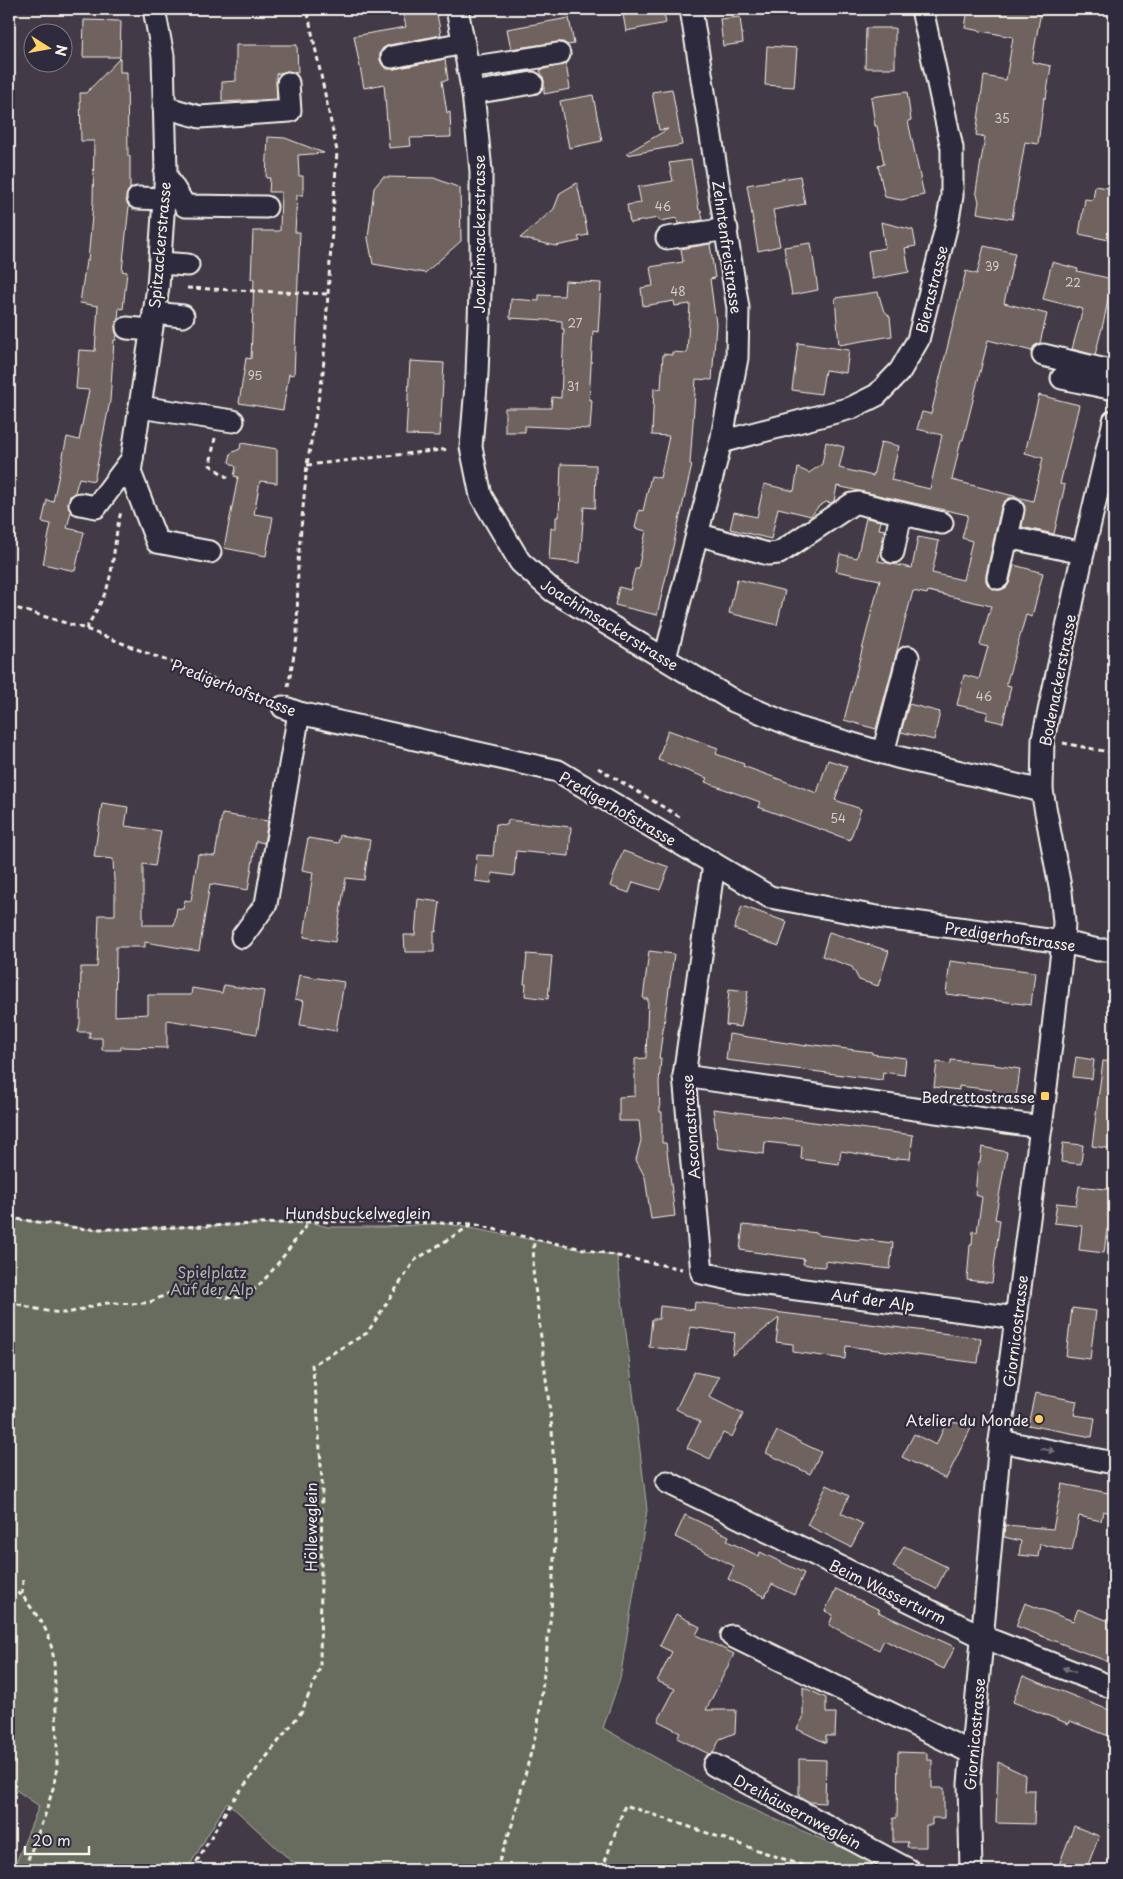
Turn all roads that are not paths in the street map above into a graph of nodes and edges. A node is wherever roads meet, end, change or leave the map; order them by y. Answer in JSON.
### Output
{"nodes":[{"id":1,"x":154,"y":9,"type":"edge"},
{"id":2,"x":457,"y":9,"type":"edge"},
{"id":3,"x":691,"y":9,"type":"edge"},
{"id":4,"x":922,"y":9,"type":"edge"},
{"id":5,"x":464,"y":43,"type":"junction"},
{"id":6,"x":559,"y":54,"type":"dead end"},
{"id":7,"x":392,"y":56,"type":"dead end"},
{"id":8,"x":468,"y":68,"type":"junction"},
{"id":9,"x":288,"y":83,"type":"dead end"},
{"id":10,"x":532,"y":83,"type":"dead end"},
{"id":11,"x":473,"y":93,"type":"junction"},
{"id":12,"x":164,"y":107,"type":"junction"},
{"id":13,"x":166,"y":174,"type":"junction"},
{"id":14,"x":138,"y":198,"type":"dead end"},
{"id":15,"x":164,"y":199,"type":"junction"},
{"id":16,"x":266,"y":207,"type":"dead end"},
{"id":17,"x":727,"y":229,"type":"junction"},
{"id":18,"x":667,"y":238,"type":"dead end"},
{"id":19,"x":160,"y":263,"type":"junction"},
{"id":20,"x":188,"y":265,"type":"dead end"},
{"id":21,"x":183,"y":316,"type":"dead end"},
{"id":22,"x":153,"y":321,"type":"junction"},
{"id":23,"x":127,"y":328,"type":"dead end"},
{"id":24,"x":1042,"y":355,"type":"dead end"},
{"id":25,"x":1114,"y":372,"type":"edge"},
{"id":26,"x":1062,"y":378,"type":"dead end"},
{"id":27,"x":1114,"y":390,"type":"edge"},
{"id":28,"x":140,"y":407,"type":"junction"},
{"id":29,"x":232,"y":421,"type":"dead end"},
{"id":30,"x":1114,"y":421,"type":"edge"},
{"id":31,"x":721,"y":442,"type":"junction"},
{"id":32,"x":130,"y":470,"type":"junction"},
{"id":33,"x":80,"y":504,"type":"dead end"},
{"id":34,"x":1013,"y":510,"type":"dead end"},
{"id":35,"x":901,"y":514,"type":"junction"},
{"id":36,"x":942,"y":524,"type":"dead end"},
{"id":37,"x":697,"y":534,"type":"junction"},
{"id":38,"x":1007,"y":537,"type":"junction"},
{"id":39,"x":210,"y":552,"type":"dead end"},
{"id":40,"x":893,"y":552,"type":"dead end"},
{"id":41,"x":1083,"y":553,"type":"junction"},
{"id":42,"x":998,"y":578,"type":"dead end"},
{"id":43,"x":665,"y":658,"type":"junction"},
{"id":44,"x":908,"y":658,"type":"dead end"},
{"id":45,"x":883,"y":753,"type":"junction"},
{"id":46,"x":1042,"y":791,"type":"junction"},
{"id":47,"x":714,"y":864,"type":"junction"},
{"id":48,"x":242,"y":937,"type":"dead end"},
{"id":49,"x":1063,"y":942,"type":"junction"},
{"id":50,"x":1114,"y":950,"type":"edge"},
{"id":51,"x":684,"y":1076,"type":"junction"},
{"id":52,"x":1041,"y":1127,"type":"junction"},
{"id":53,"x":731,"y":1278,"type":"joint"},
{"id":54,"x":1016,"y":1318,"type":"junction"},
{"id":55,"x":1000,"y":1441,"type":"junction"},
{"id":56,"x":1114,"y":1463,"type":"edge"},
{"id":57,"x":667,"y":1482,"type":"dead end"},
{"id":58,"x":732,"y":1636,"type":"dead end"},
{"id":59,"x":983,"y":1637,"type":"junction"},
{"id":60,"x":1114,"y":1688,"type":"edge"},
{"id":61,"x":972,"y":1753,"type":"junction"},
{"id":62,"x":714,"y":1766,"type":"dead end"},
{"id":63,"x":909,"y":1870,"type":"edge"},
{"id":64,"x":971,"y":1870,"type":"edge"}],
"edges":[{"from":1,"to":12,"type":"street","name":"Spitzackerstrasse"},
{"from":2,"to":5,"type":"street","name":"Joachimsackerstrasse"},
{"from":3,"to":17,"type":"street","name":"Zehntenfreistrasse"},
{"from":4,"to":31,"type":"street","name":"Bierastrasse"},
{"from":5,"to":7,"type":"street"},
{"from":5,"to":8,"type":"street","name":"Joachimsackerstrasse"},
{"from":6,"to":8,"type":"street"},
{"from":8,"to":11,"type":"street","name":"Joachimsackerstrasse"},
{"from":9,"to":12,"type":"street"},
{"from":10,"to":11,"type":"street"},
{"from":11,"to":43,"type":"street","name":"Joachimsackerstrasse"},
{"from":12,"to":13,"type":"street","name":"Spitzackerstrasse"},
{"from":13,"to":15,"type":"street","name":"Spitzackerstrasse"},
{"from":13,"to":16,"type":"street"},
{"from":14,"to":15,"type":"street"},
{"from":15,"to":19,"type":"street","name":"Spitzackerstrasse"},
{"from":17,"to":18,"type":"street"},
{"from":17,"to":31,"type":"street","name":"Zehntenfreistrasse"},
{"from":19,"to":20,"type":"street"},
{"from":19,"to":22,"type":"street","name":"Spitzackerstrasse"},
{"from":21,"to":22,"type":"street"},
{"from":22,"to":23,"type":"street"},
{"from":22,"to":28,"type":"street","name":"Spitzackerstrasse"},
{"from":24,"to":25,"type":"street"},
{"from":26,"to":27,"type":"street"},
{"from":28,"to":29,"type":"street"},
{"from":28,"to":32,"type":"street","name":"Spitzackerstrasse"},
{"from":30,"to":41,"type":"street","name":"Bodenackerstrasse"},
{"from":31,"to":37,"type":"street","name":"Zehntenfreistrasse"},
{"from":32,"to":33,"type":"street"},
{"from":32,"to":39,"type":"street"},
{"from":34,"to":38,"type":"street"},
{"from":35,"to":36,"type":"street"},
{"from":35,"to":37,"type":"street"},
{"from":35,"to":40,"type":"street"},
{"from":37,"to":43,"type":"street","name":"Zehntenfreistrasse"},
{"from":38,"to":41,"type":"street"},
{"from":38,"to":42,"type":"street"},
{"from":41,"to":46,"type":"street","name":"Bodenackerstrasse"},
{"from":43,"to":45,"type":"street","name":"Joachimsackerstrasse"},
{"from":44,"to":45,"type":"street"},
{"from":45,"to":46,"type":"street","name":"Joachimsackerstrasse"},
{"from":46,"to":49,"type":"street","name":"Bodenackerstrasse"},
{"from":47,"to":48,"type":"street","name":"Predigerhofstrasse"},
{"from":47,"to":49,"type":"street","name":"Predigerhofstrasse"},
{"from":47,"to":51,"type":"street","name":"Asconastrasse"},
{"from":49,"to":50,"type":"street","name":"Predigerhofstrasse"},
{"from":49,"to":52,"type":"street","name":"Giornicostrasse"},
{"from":51,"to":52,"type":"street"},
{"from":51,"to":53,"type":"street","name":"Asconastrasse"},
{"from":52,"to":54,"type":"street","name":"Giornicostrasse"},
{"from":53,"to":54,"type":"street","name":"Auf der Alp"},
{"from":54,"to":55,"type":"street","name":"Giornicostrasse"},
{"from":55,"to":56,"type":"street","one_way":true},
{"from":55,"to":59,"type":"street","name":"Giornicostrasse"},
{"from":57,"to":59,"type":"street","name":"Beim Wasserturm"},
{"from":58,"to":61,"type":"street"},
{"from":60,"to":59,"type":"street","name":"Beim Wasserturm","one_way":true},
{"from":59,"to":61,"type":"street","name":"Giornicostrasse"},
{"from":61,"to":64,"type":"street","name":"Giornicostrasse"},
{"from":62,"to":63,"type":"street","name":"Dreihäusernweglein"}]}
